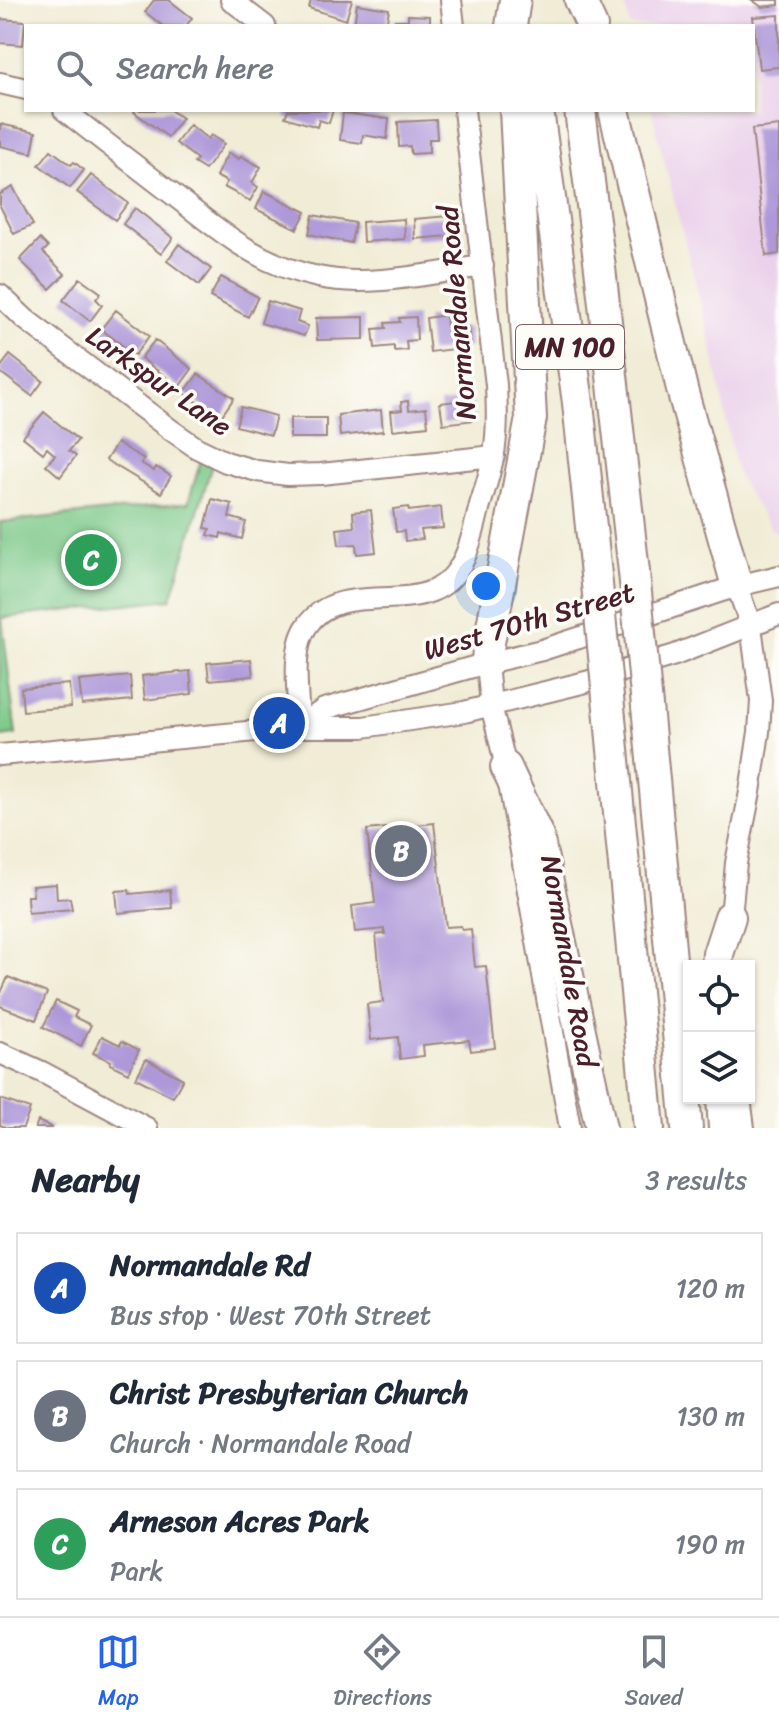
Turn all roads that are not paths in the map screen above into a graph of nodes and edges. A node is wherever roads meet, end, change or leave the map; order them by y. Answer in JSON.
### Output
{"nodes":[{"id":1,"x":231,"y":0,"type":"edge"},
{"id":2,"x":451,"y":0,"type":"edge"},
{"id":3,"x":515,"y":0,"type":"edge"},
{"id":4,"x":524,"y":0,"type":"edge"},
{"id":5,"x":566,"y":0,"type":"edge"},
{"id":6,"x":580,"y":0,"type":"edge"},
{"id":7,"x":262,"y":24,"type":"edge"},
{"id":8,"x":454,"y":24,"type":"edge"},
{"id":9,"x":511,"y":24,"type":"edge"},
{"id":10,"x":527,"y":24,"type":"edge"},
{"id":11,"x":569,"y":24,"type":"edge"},
{"id":12,"x":591,"y":24,"type":"edge"},
{"id":13,"x":0,"y":83,"type":"edge"},
{"id":14,"x":24,"y":89,"type":"edge"},
{"id":15,"x":67,"y":112,"type":"edge"},
{"id":16,"x":464,"y":112,"type":"edge"},
{"id":17,"x":515,"y":112,"type":"edge"},
{"id":18,"x":538,"y":112,"type":"edge"},
{"id":19,"x":580,"y":112,"type":"edge"},
{"id":20,"x":614,"y":112,"type":"edge"},
{"id":21,"x":483,"y":266,"type":"junction"},
{"id":22,"x":0,"y":295,"type":"edge"},
{"id":23,"x":494,"y":456,"type":"junction"},
{"id":24,"x":779,"y":576,"type":"edge"},
{"id":25,"x":737,"y":586,"type":"junction"},
{"id":26,"x":779,"y":614,"type":"edge"},
{"id":27,"x":751,"y":626,"type":"junction"},
{"id":28,"x":487,"y":663,"type":"junction"},
{"id":29,"x":491,"y":705,"type":"junction"},
{"id":30,"x":299,"y":727,"type":"junction"},
{"id":31,"x":0,"y":755,"type":"edge"},
{"id":32,"x":506,"y":767,"type":"junction"},
{"id":33,"x":730,"y":917,"type":"junction"},
{"id":34,"x":718,"y":960,"type":"edge"},
{"id":35,"x":731,"y":960,"type":"edge"},
{"id":36,"x":0,"y":1053,"type":"edge"},
{"id":37,"x":722,"y":1104,"type":"edge"},
{"id":38,"x":741,"y":1104,"type":"edge"},
{"id":39,"x":147,"y":1128,"type":"edge"},
{"id":40,"x":570,"y":1128,"type":"edge"},
{"id":41,"x":601,"y":1128,"type":"edge"},
{"id":42,"x":649,"y":1128,"type":"edge"},
{"id":43,"x":687,"y":1128,"type":"edge"},
{"id":44,"x":724,"y":1128,"type":"edge"},
{"id":45,"x":744,"y":1128,"type":"edge"}],
"edges":[{"from":1,"to":7,"type":"street"},
{"from":2,"to":8,"type":"street"},
{"from":3,"to":9,"type":"highway"},
{"from":4,"to":10,"type":"highway"},
{"from":5,"to":11,"type":"highway"},
{"from":6,"to":12,"type":"highway"},
{"from":13,"to":14,"type":"street"},
{"from":15,"to":21,"type":"street"},
{"from":16,"to":21,"type":"street","name":"Normandale Road"},
{"from":17,"to":28,"type":"highway"},
{"from":18,"to":42,"type":"highway","number":"MN 100","bridge":true},
{"from":19,"to":43,"type":"highway","number":"MN 100","bridge":true},
{"from":20,"to":25,"type":"highway"},
{"from":21,"to":23,"type":"street","name":"Normandale Road"},
{"from":22,"to":23,"type":"street","name":"Larkspur Lane"},
{"from":23,"to":30,"type":"street","name":"Normandale Road"},
{"from":24,"to":25,"type":"street","name":"West 70th Street"},
{"from":25,"to":27,"type":"street"},
{"from":25,"to":28,"type":"street","name":"West 70th Street"},
{"from":26,"to":27,"type":"street","name":"West 70th Street"},
{"from":27,"to":29,"type":"street","name":"West 70th Street"},
{"from":27,"to":33,"type":"street"},
{"from":28,"to":29,"type":"street","name":"Normandale Road"},
{"from":28,"to":30,"type":"street","name":"West 70th Street"},
{"from":29,"to":30,"type":"street","name":"West 70th Street"},
{"from":29,"to":32,"type":"street","name":"Normandale Road"},
{"from":30,"to":31,"type":"street","name":"West 70th Street"},
{"from":32,"to":40,"type":"street","name":"Normandale Road"},
{"from":32,"to":41,"type":"highway"},
{"from":33,"to":34,"type":"highway"},
{"from":33,"to":35,"type":"street"},
{"from":36,"to":39,"type":"street"},
{"from":37,"to":44,"type":"highway"},
{"from":38,"to":45,"type":"street"}]}
